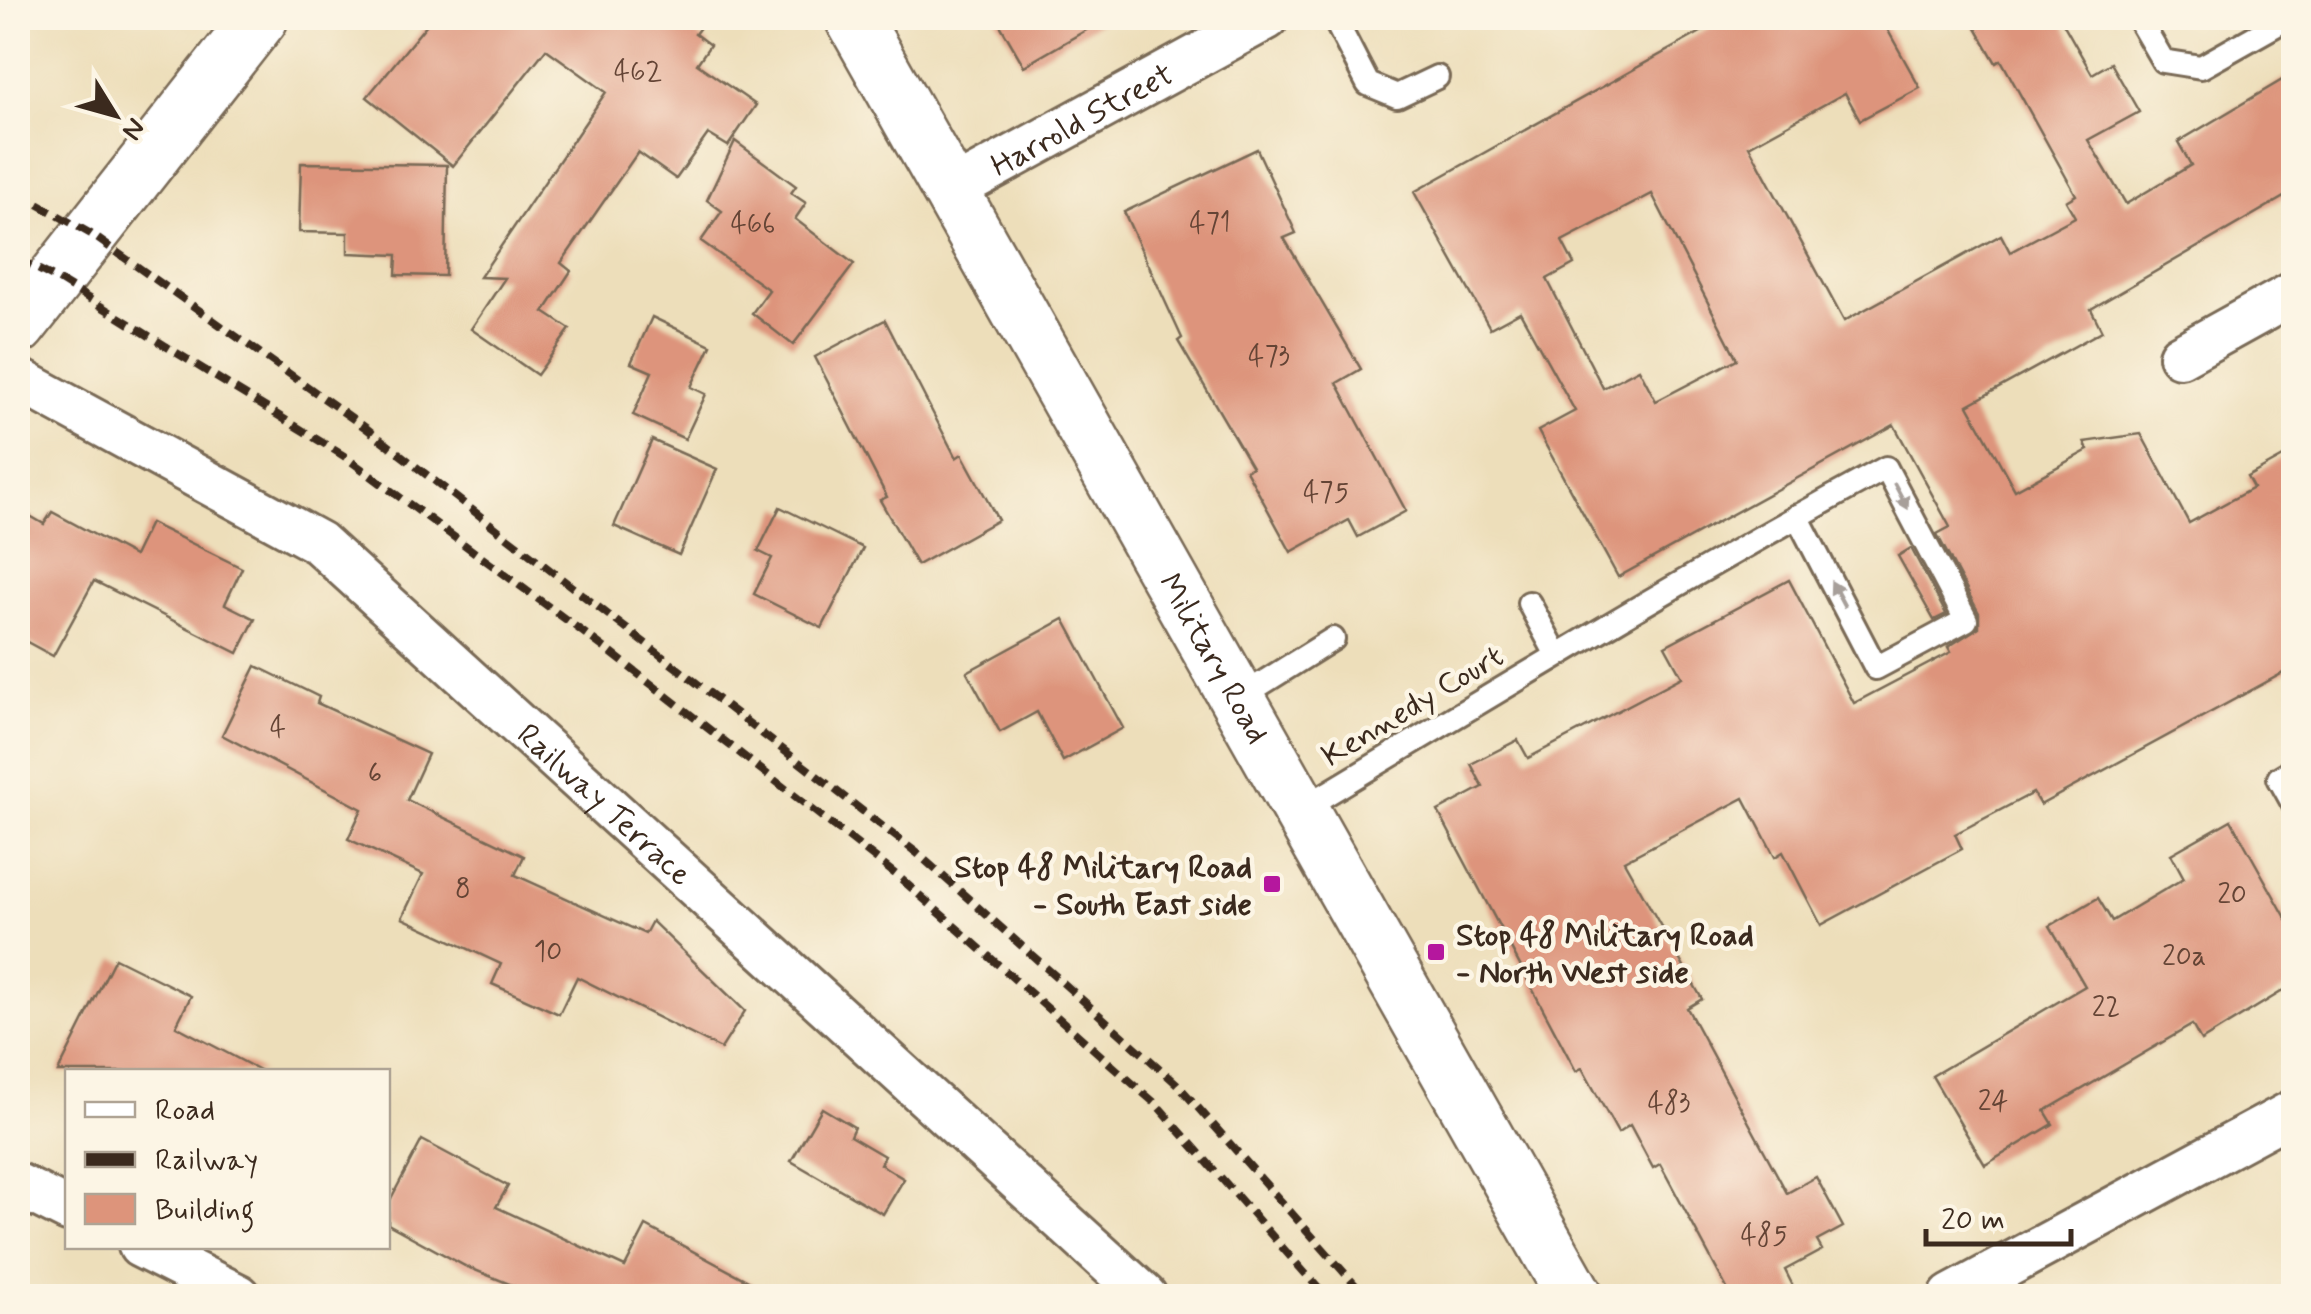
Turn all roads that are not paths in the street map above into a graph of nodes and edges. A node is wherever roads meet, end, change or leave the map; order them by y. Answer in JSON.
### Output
{"nodes":[{"id":1,"x":260,"y":18,"type":"edge"},
{"id":2,"x":853,"y":18,"type":"edge"},
{"id":3,"x":1267,"y":18,"type":"edge"},
{"id":4,"x":1334,"y":18,"type":"edge"},
{"id":5,"x":2138,"y":18,"type":"edge"},
{"id":6,"x":2288,"y":18,"type":"edge"},
{"id":7,"x":1437,"y":78,"type":"dead end"},
{"id":8,"x":950,"y":192,"type":"junction"},
{"id":9,"x":2294,"y":294,"type":"edge"},
{"id":10,"x":18,"y":326,"type":"edge"},
{"id":11,"x":2180,"y":356,"type":"dead end"},
{"id":12,"x":18,"y":380,"type":"edge"},
{"id":13,"x":1797,"y":516,"type":"junction"},
{"id":14,"x":1529,"y":603,"type":"dead end"},
{"id":15,"x":1333,"y":639,"type":"dead end"},
{"id":16,"x":1558,"y":655,"type":"junction"},
{"id":17,"x":1237,"y":699,"type":"junction"},
{"id":18,"x":2294,"y":769,"type":"edge"},
{"id":19,"x":2294,"y":805,"type":"edge"},
{"id":20,"x":1300,"y":810,"type":"junction"},
{"id":21,"x":2294,"y":1111,"type":"edge"},
{"id":22,"x":18,"y":1185,"type":"edge"},
{"id":23,"x":65,"y":1208,"type":"edge"},
{"id":24,"x":146,"y":1249,"type":"edge"},
{"id":25,"x":239,"y":1296,"type":"edge"},
{"id":26,"x":1144,"y":1296,"type":"edge"},
{"id":27,"x":1576,"y":1296,"type":"edge"},
{"id":28,"x":1952,"y":1296,"type":"edge"}],
"edges":[{"from":1,"to":10,"type":"main road"},
{"from":2,"to":8,"type":"main road","name":"Military Road"},
{"from":3,"to":8,"type":"street","name":"Harrold Street"},
{"from":4,"to":7,"type":"lane"},
{"from":5,"to":6,"type":"lane"},
{"from":8,"to":17,"type":"main road","name":"Military Road"},
{"from":9,"to":11,"type":"street"},
{"from":12,"to":26,"type":"street","name":"Railway Terrace"},
{"from":13,"to":13,"type":"lane","name":"Kennedy Court","one_way":true},
{"from":13,"to":16,"type":"lane","name":"Kennedy Court"},
{"from":14,"to":16,"type":"lane"},
{"from":15,"to":17,"type":"lane"},
{"from":16,"to":20,"type":"lane","name":"Kennedy Court"},
{"from":17,"to":20,"type":"main road","name":"Military Road"},
{"from":18,"to":19,"type":"lane"},
{"from":20,"to":27,"type":"main road","name":"Military Road"},
{"from":21,"to":28,"type":"street"},
{"from":22,"to":23,"type":"street"},
{"from":24,"to":25,"type":"street"}]}
